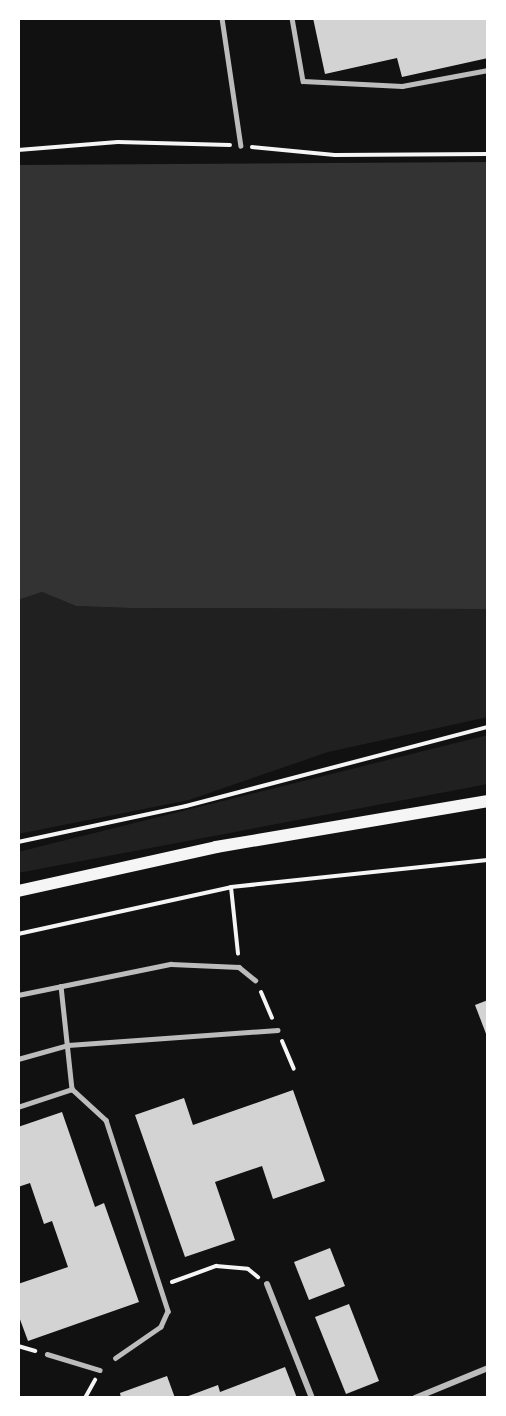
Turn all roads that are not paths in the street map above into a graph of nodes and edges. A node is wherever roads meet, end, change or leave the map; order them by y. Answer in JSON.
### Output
{"nodes":[{"id":1,"x":222,"y":18,"type":"edge"},
{"id":2,"x":292,"y":18,"type":"edge"},
{"id":3,"x":488,"y":70,"type":"edge"},
{"id":4,"x":241,"y":146,"type":"dead end"},
{"id":5,"x":488,"y":801,"type":"edge"},
{"id":6,"x":18,"y":891,"type":"edge"},
{"id":7,"x":255,"y":980,"type":"dead end"},
{"id":8,"x":61,"y":986,"type":"junction"},
{"id":9,"x":18,"y":995,"type":"edge"},
{"id":10,"x":277,"y":1030,"type":"dead end"},
{"id":11,"x":68,"y":1045,"type":"junction"},
{"id":12,"x":18,"y":1059,"type":"edge"},
{"id":13,"x":72,"y":1089,"type":"junction"},
{"id":14,"x":18,"y":1107,"type":"edge"},
{"id":15,"x":267,"y":1284,"type":"road end"},
{"id":16,"x":47,"y":1354,"type":"dead end"},
{"id":17,"x":116,"y":1358,"type":"dead end"},
{"id":18,"x":488,"y":1368,"type":"edge"},
{"id":19,"x":100,"y":1370,"type":"dead end"},
{"id":20,"x":312,"y":1398,"type":"edge"},
{"id":21,"x":415,"y":1398,"type":"edge"}],
"edges":[{"from":1,"to":4,"type":"lane"},
{"from":2,"to":3,"type":"lane"},
{"from":5,"to":6,"type":"main road"},
{"from":7,"to":8,"type":"lane"},
{"from":8,"to":9,"type":"lane"},
{"from":8,"to":11,"type":"lane"},
{"from":10,"to":11,"type":"lane"},
{"from":11,"to":12,"type":"lane"},
{"from":11,"to":13,"type":"lane"},
{"from":13,"to":14,"type":"lane"},
{"from":13,"to":17,"type":"lane"},
{"from":15,"to":20,"type":"street"},
{"from":16,"to":19,"type":"lane"},
{"from":18,"to":21,"type":"street"}]}
